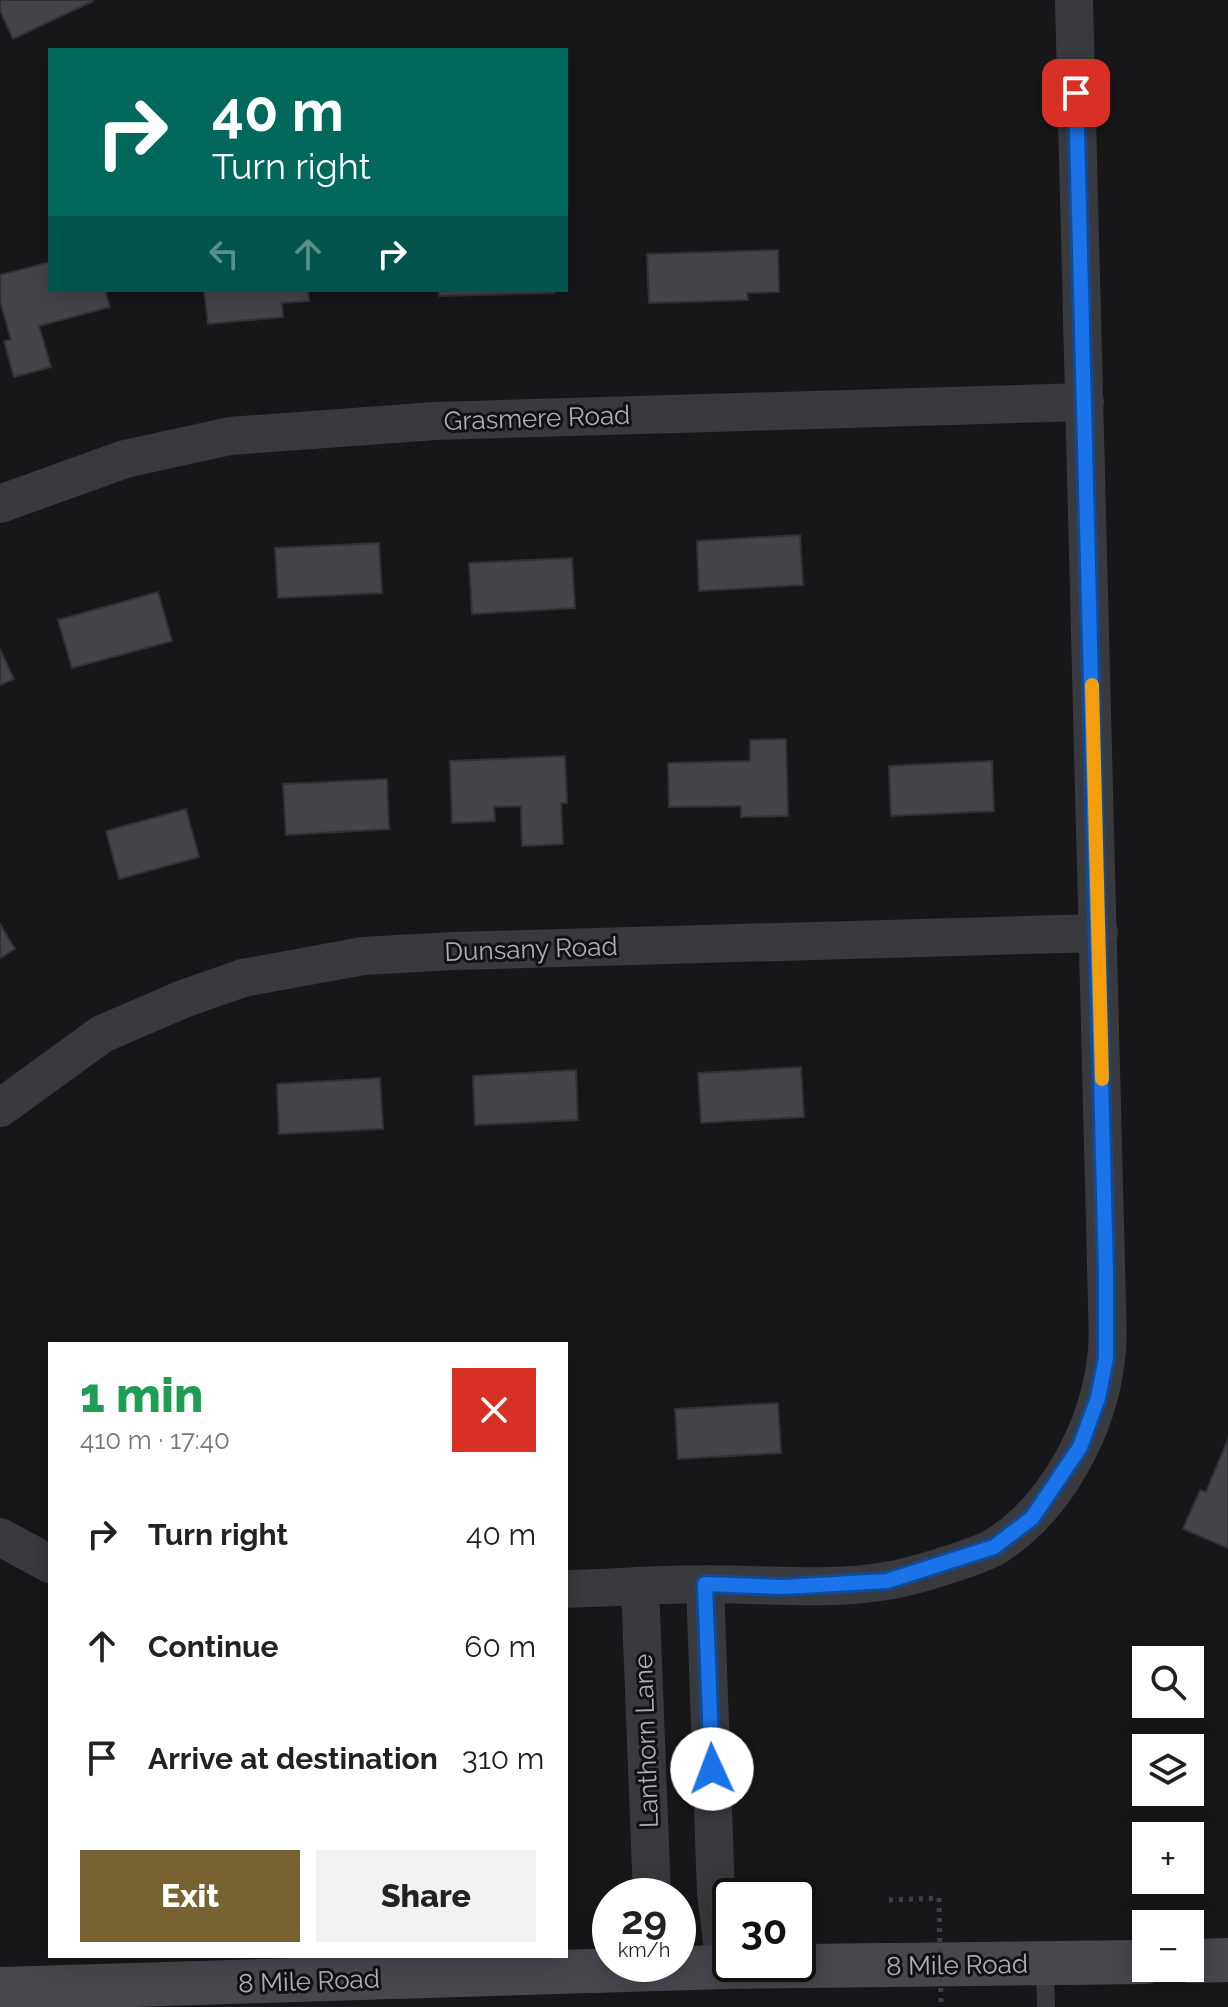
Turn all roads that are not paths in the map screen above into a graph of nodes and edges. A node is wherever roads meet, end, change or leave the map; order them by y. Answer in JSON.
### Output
{"nodes":[{"id":1,"x":1074,"y":0,"type":"edge"},
{"id":2,"x":1085,"y":402,"type":"junction"},
{"id":3,"x":0,"y":504,"type":"edge"},
{"id":4,"x":1099,"y":933,"type":"junction"},
{"id":5,"x":0,"y":1108,"type":"edge"},
{"id":6,"x":0,"y":1537,"type":"edge"},
{"id":7,"x":48,"y":1563,"type":"edge"},
{"id":8,"x":705,"y":1584,"type":"junction"},
{"id":9,"x":640,"y":1587,"type":"junction"},
{"id":10,"x":568,"y":1589,"type":"edge"},
{"id":11,"x":651,"y":1878,"type":"edge"},
{"id":12,"x":715,"y":1878,"type":"edge"},
{"id":13,"x":1228,"y":1960,"type":"edge"},
{"id":14,"x":1204,"y":1961,"type":"edge"},
{"id":15,"x":1132,"y":1962,"type":"edge"},
{"id":16,"x":1045,"y":1964,"type":"junction"},
{"id":17,"x":816,"y":1966,"type":"edge"},
{"id":18,"x":592,"y":1969,"type":"edge"},
{"id":19,"x":0,"y":1989,"type":"edge"},
{"id":20,"x":1046,"y":2007,"type":"edge"}],
"edges":[{"from":1,"to":2,"type":"street"},
{"from":2,"to":3,"type":"street","name":"Grasmere Road"},
{"from":2,"to":4,"type":"street"},
{"from":4,"to":5,"type":"street","name":"Dunsany Road"},
{"from":4,"to":8,"type":"street"},
{"from":6,"to":7,"type":"street"},
{"from":8,"to":9,"type":"street"},
{"from":8,"to":12,"type":"street"},
{"from":9,"to":10,"type":"street"},
{"from":9,"to":11,"type":"street","name":"Lanthorn Lane"},
{"from":13,"to":14,"type":"main road"},
{"from":15,"to":16,"type":"main road","name":"8 Mile Road"},
{"from":16,"to":17,"type":"main road","name":"8 Mile Road"},
{"from":16,"to":20,"type":"lane"},
{"from":18,"to":19,"type":"main road","name":"8 Mile Road"}]}
